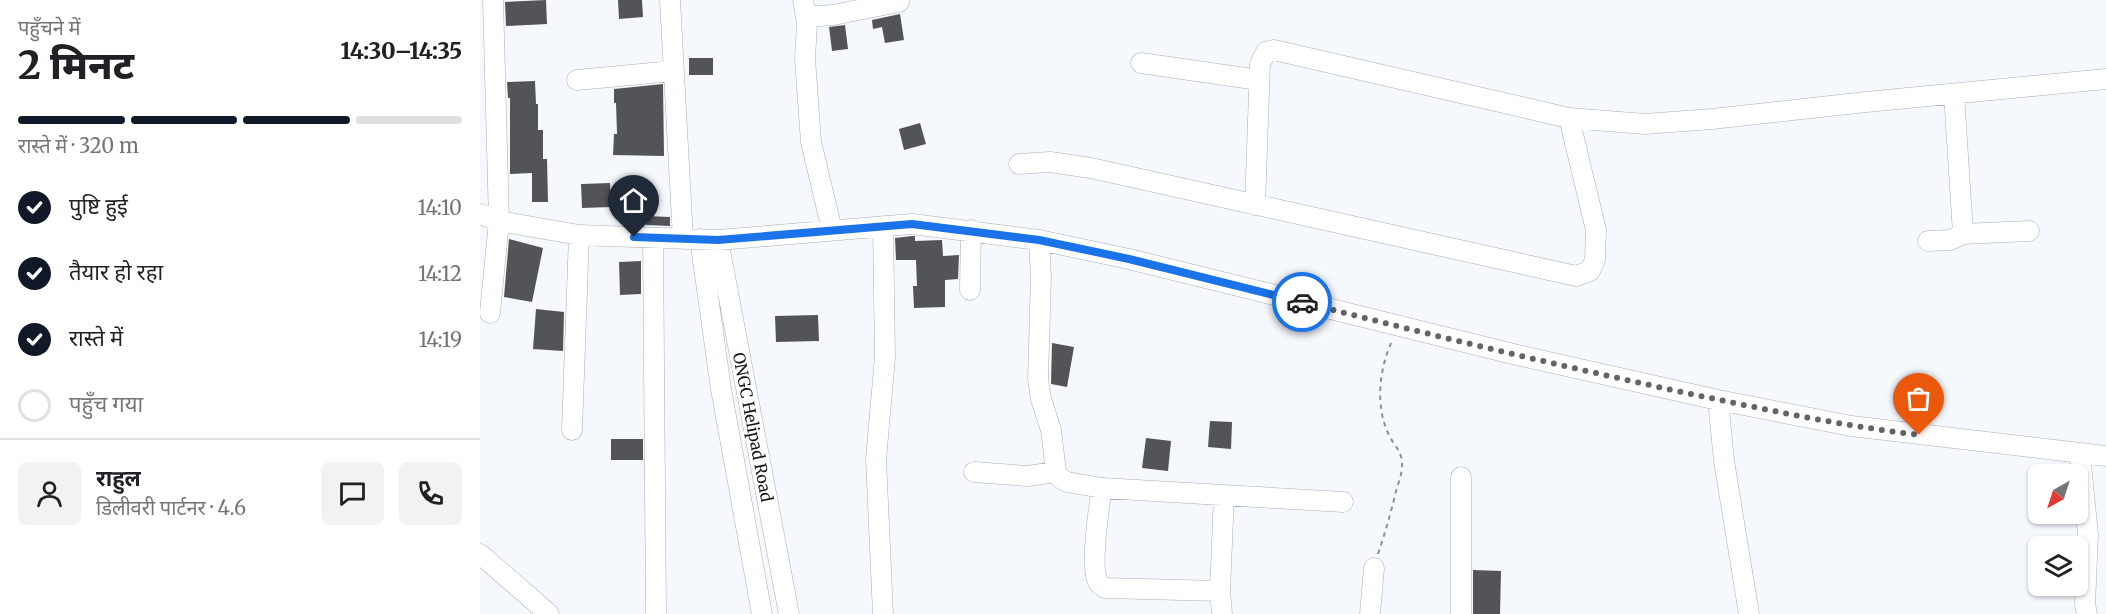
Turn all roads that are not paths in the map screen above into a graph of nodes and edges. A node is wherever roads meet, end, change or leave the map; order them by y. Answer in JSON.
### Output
{"nodes":[{"id":1,"x":493,"y":0,"type":"edge"},
{"id":2,"x":670,"y":0,"type":"edge"},
{"id":3,"x":899,"y":2,"type":"dead end"},
{"id":4,"x":804,"y":9,"type":"edge"},
{"id":5,"x":1141,"y":63,"type":"dead end"},
{"id":6,"x":674,"y":71,"type":"junction"},
{"id":7,"x":2106,"y":79,"type":"edge"},
{"id":8,"x":577,"y":80,"type":"dead end"},
{"id":9,"x":1259,"y":80,"type":"junction"},
{"id":10,"x":1954,"y":94,"type":"junction"},
{"id":11,"x":1569,"y":118,"type":"junction"},
{"id":12,"x":1019,"y":164,"type":"dead end"},
{"id":13,"x":1255,"y":205,"type":"junction"},
{"id":14,"x":480,"y":214,"type":"edge"},
{"id":15,"x":499,"y":221,"type":"junction"},
{"id":16,"x":883,"y":226,"type":"junction"},
{"id":17,"x":831,"y":230,"type":"junction"},
{"id":18,"x":971,"y":230,"type":"junction"},
{"id":19,"x":2029,"y":231,"type":"dead end"},
{"id":20,"x":1963,"y":234,"type":"junction"},
{"id":21,"x":579,"y":235,"type":"junction"},
{"id":22,"x":653,"y":238,"type":"junction"},
{"id":23,"x":700,"y":239,"type":"junction"},
{"id":24,"x":1039,"y":240,"type":"junction"},
{"id":25,"x":1929,"y":241,"type":"dead end"},
{"id":26,"x":970,"y":290,"type":"dead end"},
{"id":27,"x":490,"y":313,"type":"dead end"},
{"id":28,"x":1718,"y":400,"type":"junction"},
{"id":29,"x":572,"y":430,"type":"dead end"},
{"id":30,"x":2080,"y":454,"type":"junction"},
{"id":31,"x":2106,"y":456,"type":"edge"},
{"id":32,"x":974,"y":472,"type":"dead end"},
{"id":33,"x":1056,"y":472,"type":"junction"},
{"id":34,"x":1461,"y":477,"type":"dead end"},
{"id":35,"x":1102,"y":488,"type":"junction"},
{"id":36,"x":1224,"y":495,"type":"junction"},
{"id":37,"x":1343,"y":502,"type":"dead end"},
{"id":38,"x":480,"y":554,"type":"edge"},
{"id":39,"x":1374,"y":568,"type":"road end"},
{"id":40,"x":1220,"y":591,"type":"junction"},
{"id":41,"x":549,"y":614,"type":"edge"},
{"id":42,"x":656,"y":614,"type":"edge"},
{"id":43,"x":762,"y":614,"type":"edge"},
{"id":44,"x":789,"y":614,"type":"edge"},
{"id":45,"x":883,"y":614,"type":"edge"},
{"id":46,"x":1222,"y":614,"type":"edge"},
{"id":47,"x":1370,"y":614,"type":"edge"},
{"id":48,"x":1461,"y":614,"type":"edge"},
{"id":49,"x":1749,"y":614,"type":"edge"},
{"id":50,"x":2087,"y":614,"type":"edge"}],
"edges":[{"from":1,"to":15,"type":"street"},
{"from":2,"to":6,"type":"street"},
{"from":3,"to":4,"type":"street"},
{"from":4,"to":17,"type":"street"},
{"from":5,"to":9,"type":"street"},
{"from":6,"to":8,"type":"street"},
{"from":6,"to":23,"type":"street"},
{"from":7,"to":10,"type":"street"},
{"from":9,"to":11,"type":"street"},
{"from":9,"to":13,"type":"street"},
{"from":10,"to":11,"type":"street"},
{"from":10,"to":20,"type":"street"},
{"from":11,"to":13,"type":"street"},
{"from":12,"to":13,"type":"street"},
{"from":14,"to":15,"type":"street"},
{"from":15,"to":21,"type":"street"},
{"from":15,"to":27,"type":"street"},
{"from":16,"to":17,"type":"street"},
{"from":16,"to":18,"type":"street"},
{"from":16,"to":45,"type":"street"},
{"from":17,"to":23,"type":"street"},
{"from":18,"to":24,"type":"street"},
{"from":18,"to":26,"type":"street"},
{"from":19,"to":20,"type":"street"},
{"from":20,"to":25,"type":"street"},
{"from":21,"to":22,"type":"street"},
{"from":21,"to":29,"type":"street"},
{"from":22,"to":23,"type":"street"},
{"from":22,"to":42,"type":"street"},
{"from":23,"to":43,"type":"street"},
{"from":23,"to":44,"type":"street","name":"ONGC Helipad Road"},
{"from":24,"to":28,"type":"street"},
{"from":24,"to":33,"type":"street"},
{"from":28,"to":30,"type":"street"},
{"from":28,"to":49,"type":"street"},
{"from":30,"to":31,"type":"street"},
{"from":30,"to":50,"type":"street"},
{"from":32,"to":33,"type":"street"},
{"from":33,"to":35,"type":"street"},
{"from":34,"to":48,"type":"street"},
{"from":35,"to":36,"type":"street"},
{"from":35,"to":40,"type":"street"},
{"from":36,"to":37,"type":"street"},
{"from":36,"to":40,"type":"street"},
{"from":38,"to":41,"type":"street"},
{"from":39,"to":47,"type":"street"},
{"from":40,"to":46,"type":"street"}]}
